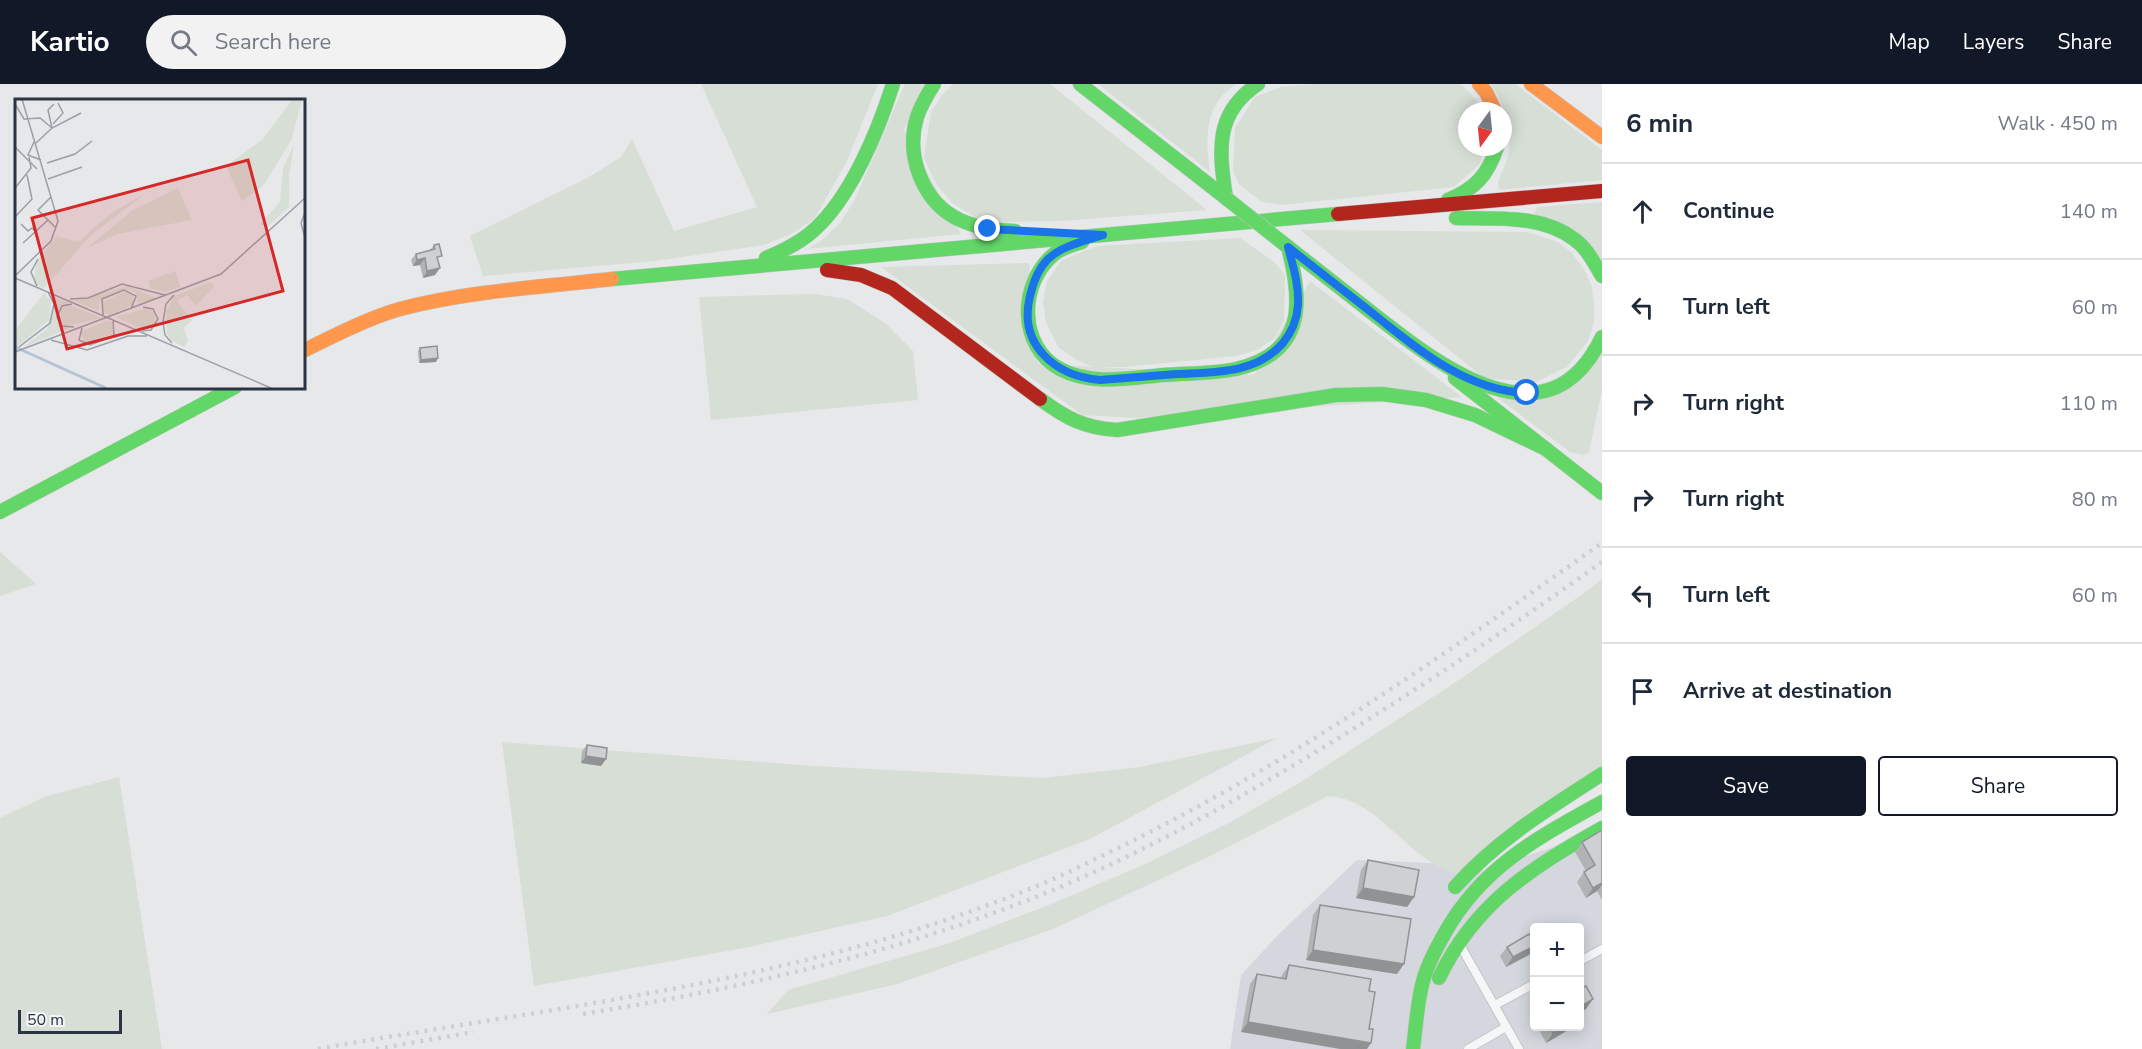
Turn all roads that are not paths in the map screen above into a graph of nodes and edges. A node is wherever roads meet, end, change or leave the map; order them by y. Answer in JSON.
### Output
{"nodes":[{"id":1,"x":893,"y":84,"type":"edge"},
{"id":2,"x":934,"y":84,"type":"edge"},
{"id":3,"x":1072,"y":84,"type":"edge"},
{"id":4,"x":1080,"y":84,"type":"edge"},
{"id":5,"x":1258,"y":84,"type":"edge"},
{"id":6,"x":1479,"y":84,"type":"edge"},
{"id":7,"x":1531,"y":84,"type":"edge"},
{"id":8,"x":1491,"y":102,"type":"edge"},
{"id":9,"x":1127,"y":121,"type":"junction"},
{"id":10,"x":1602,"y":137,"type":"edge"},
{"id":11,"x":1494,"y":156,"type":"edge"},
{"id":12,"x":1602,"y":191,"type":"edge"},
{"id":13,"x":1226,"y":198,"type":"junction"},
{"id":14,"x":1414,"y":208,"type":"junction"},
{"id":15,"x":1340,"y":214,"type":"junction"},
{"id":16,"x":1103,"y":235,"type":"junction"},
{"id":17,"x":1288,"y":247,"type":"junction"},
{"id":18,"x":724,"y":268,"type":"junction"},
{"id":19,"x":1602,"y":276,"type":"edge"},
{"id":20,"x":1602,"y":337,"type":"edge"},
{"id":21,"x":304,"y":350,"type":"edge"},
{"id":22,"x":1424,"y":353,"type":"junction"},
{"id":23,"x":233,"y":388,"type":"edge"},
{"id":24,"x":1546,"y":449,"type":"junction"},
{"id":25,"x":1602,"y":493,"type":"edge"},
{"id":26,"x":0,"y":512,"type":"edge"},
{"id":27,"x":1602,"y":774,"type":"edge"},
{"id":28,"x":1602,"y":802,"type":"edge"},
{"id":29,"x":1602,"y":828,"type":"edge"},
{"id":30,"x":1445,"y":900,"type":"dead end"},
{"id":31,"x":1427,"y":937,"type":"dead end"},
{"id":32,"x":1458,"y":942,"type":"junction"},
{"id":33,"x":1601,"y":951,"type":"edge"},
{"id":34,"x":1584,"y":959,"type":"edge"},
{"id":35,"x":1423,"y":980,"type":"junction"},
{"id":36,"x":1530,"y":986,"type":"edge"},
{"id":37,"x":1495,"y":1005,"type":"junction"},
{"id":38,"x":1506,"y":1027,"type":"junction"},
{"id":39,"x":1414,"y":1049,"type":"edge"},
{"id":40,"x":1468,"y":1049,"type":"edge"},
{"id":41,"x":1519,"y":1049,"type":"edge"}],
"edges":[{"from":1,"to":18,"type":"main road"},
{"from":2,"to":16,"type":"main road"},
{"from":3,"to":9,"type":"main road"},
{"from":4,"to":9,"type":"main road"},
{"from":5,"to":13,"type":"main road"},
{"from":6,"to":8,"type":"main road"},
{"from":7,"to":10,"type":"main road"},
{"from":9,"to":13,"type":"main road"},
{"from":11,"to":14,"type":"main road"},
{"from":12,"to":14,"type":"main road"},
{"from":13,"to":17,"type":"main road","bridge":true},
{"from":14,"to":15,"type":"main road"},
{"from":15,"to":16,"type":"main road"},
{"from":15,"to":19,"type":"main road"},
{"from":16,"to":17,"type":"main road"},
{"from":16,"to":18,"type":"main road"},
{"from":17,"to":22,"type":"main road"},
{"from":18,"to":21,"type":"main road"},
{"from":18,"to":24,"type":"main road"},
{"from":20,"to":22,"type":"main road"},
{"from":22,"to":24,"type":"main road"},
{"from":23,"to":26,"type":"main road"},
{"from":24,"to":25,"type":"main road"},
{"from":27,"to":30,"type":"main road"},
{"from":28,"to":35,"type":"main road"},
{"from":29,"to":32,"type":"main road"},
{"from":31,"to":35,"type":"main road"},
{"from":32,"to":37,"type":"lane"},
{"from":32,"to":39,"type":"main road"},
{"from":33,"to":34,"type":"lane"},
{"from":35,"to":39,"type":"main road"},
{"from":36,"to":37,"type":"lane"},
{"from":37,"to":38,"type":"lane"},
{"from":38,"to":40,"type":"lane"},
{"from":38,"to":41,"type":"lane"}]}
